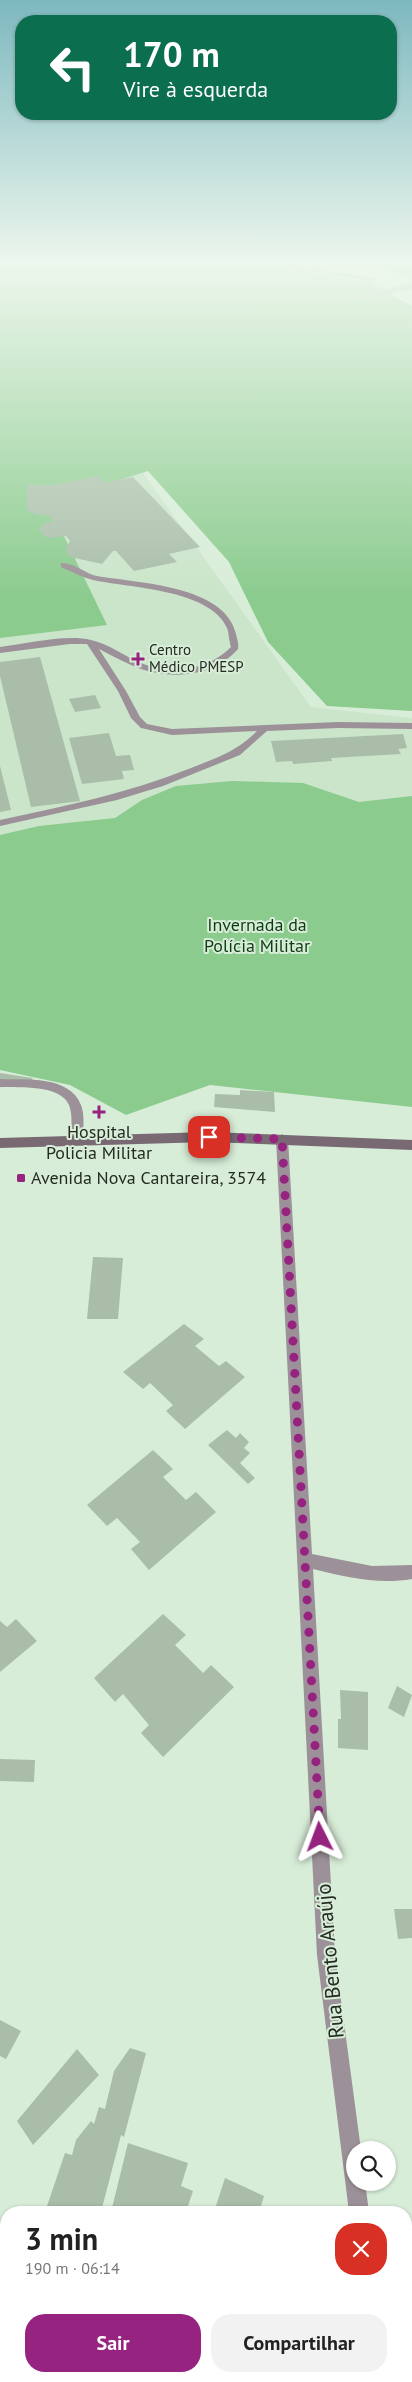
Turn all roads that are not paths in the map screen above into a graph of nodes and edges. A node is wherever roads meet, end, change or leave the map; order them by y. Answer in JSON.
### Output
{"nodes":[{"id":1,"x":64,"y":565,"type":"dead end"},
{"id":2,"x":90,"y":642,"type":"junction"},
{"id":3,"x":0,"y":650,"type":"edge"},
{"id":4,"x":412,"y":726,"type":"edge"},
{"id":5,"x":264,"y":729,"type":"junction"},
{"id":6,"x":0,"y":823,"type":"edge"},
{"id":7,"x":0,"y":1083,"type":"edge"},
{"id":8,"x":282,"y":1139,"type":"junction"},
{"id":9,"x":77,"y":1140,"type":"junction"},
{"id":10,"x":0,"y":1143,"type":"edge"},
{"id":11,"x":412,"y":1145,"type":"edge"},
{"id":12,"x":305,"y":1560,"type":"junction"},
{"id":13,"x":412,"y":1572,"type":"edge"},
{"id":14,"x":357,"y":2206,"type":"edge"}],
"edges":[{"from":1,"to":2,"type":"street"},
{"from":2,"to":3,"type":"street"},
{"from":2,"to":5,"type":"street"},
{"from":4,"to":5,"type":"street"},
{"from":5,"to":6,"type":"street"},
{"from":7,"to":9,"type":"street"},
{"from":8,"to":9,"type":"main road"},
{"from":8,"to":11,"type":"main road"},
{"from":8,"to":12,"type":"street","name":"Rua Bento Araújo"},
{"from":9,"to":10,"type":"main road"},
{"from":12,"to":13,"type":"street"},
{"from":12,"to":14,"type":"street","name":"Rua Bento Araújo"}]}
